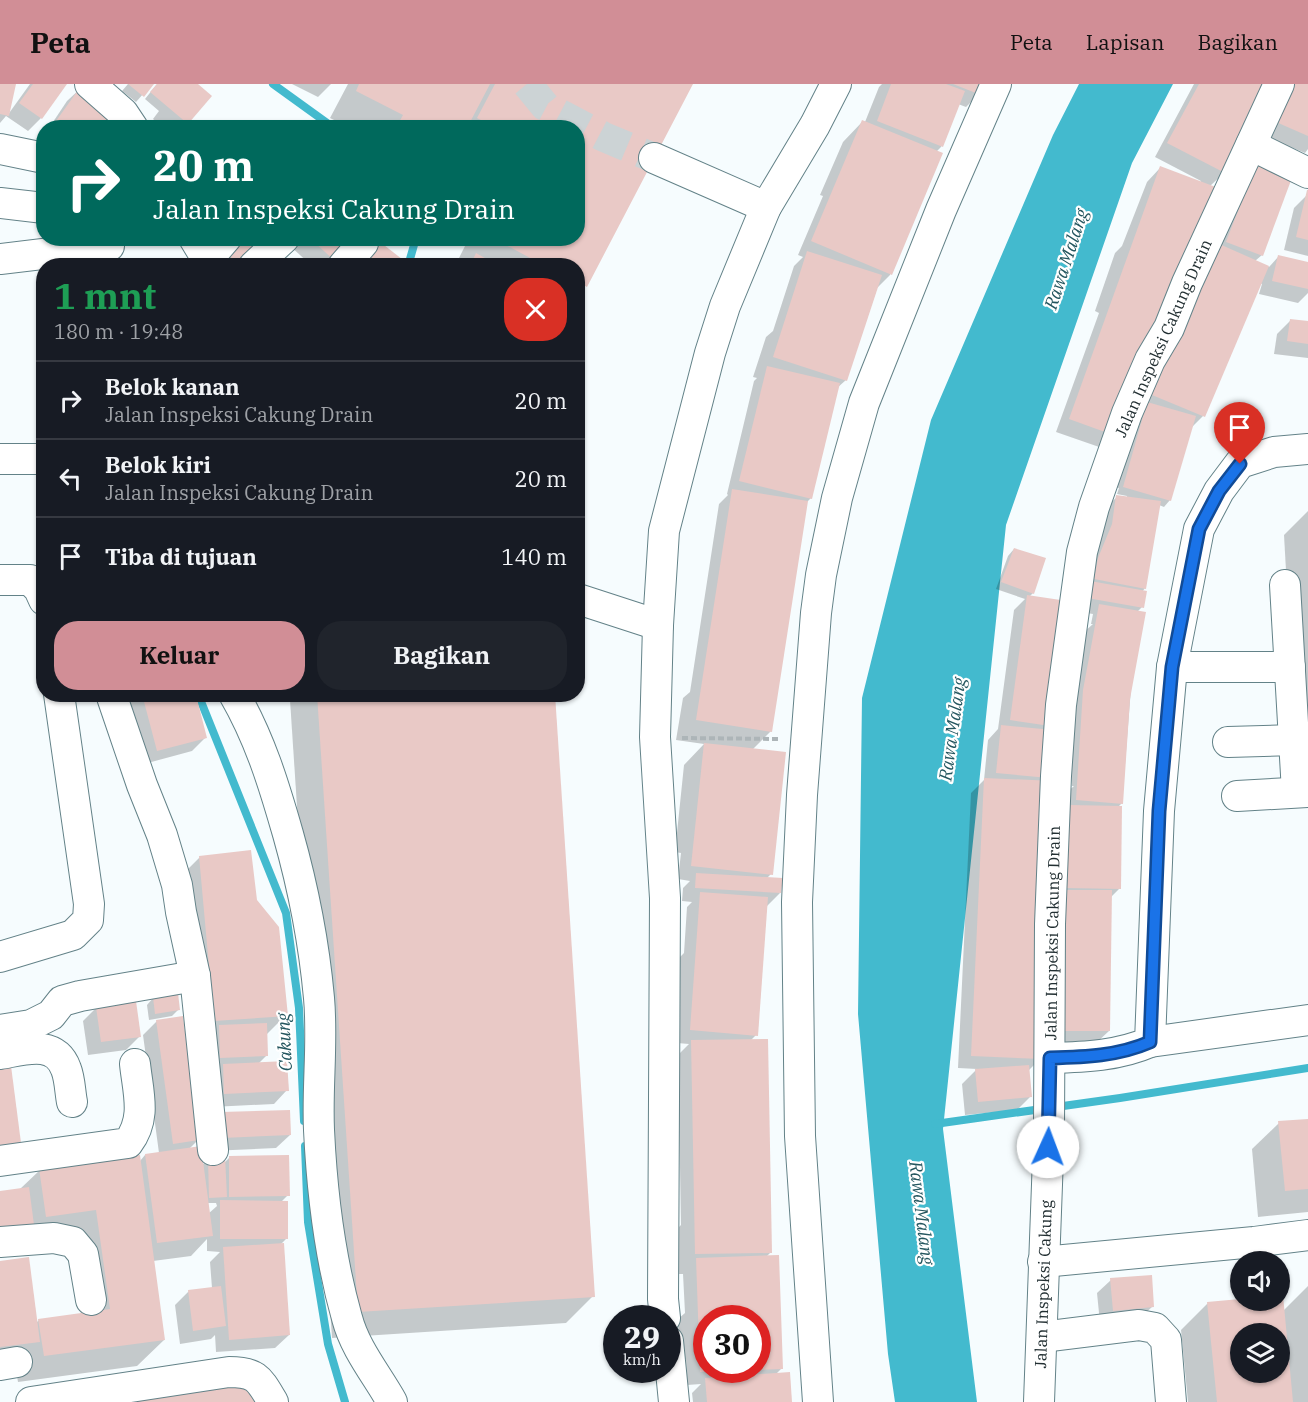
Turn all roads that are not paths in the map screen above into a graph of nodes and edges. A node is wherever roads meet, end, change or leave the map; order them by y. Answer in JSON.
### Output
{"nodes":[{"id":1,"x":90,"y":84,"type":"edge"},
{"id":2,"x":836,"y":84,"type":"edge"},
{"id":3,"x":996,"y":84,"type":"edge"},
{"id":4,"x":1279,"y":84,"type":"edge"},
{"id":5,"x":128,"y":120,"type":"edge"},
{"id":6,"x":1251,"y":145,"type":"junction"},
{"id":7,"x":0,"y":149,"type":"edge"},
{"id":8,"x":36,"y":156,"type":"edge"},
{"id":9,"x":654,"y":158,"type":"tunnel mouth"},
{"id":10,"x":1308,"y":173,"type":"edge"},
{"id":11,"x":0,"y":203,"type":"edge"},
{"id":12,"x":36,"y":207,"type":"edge"},
{"id":13,"x":766,"y":207,"type":"junction"},
{"id":14,"x":275,"y":246,"type":"edge"},
{"id":15,"x":360,"y":246,"type":"edge"},
{"id":16,"x":111,"y":250,"type":"edge"},
{"id":17,"x":263,"y":258,"type":"edge"},
{"id":18,"x":350,"y":258,"type":"edge"},
{"id":19,"x":0,"y":259,"type":"edge"},
{"id":20,"x":1308,"y":450,"type":"edge"},
{"id":21,"x":0,"y":459,"type":"edge"},
{"id":22,"x":36,"y":459,"type":"edge"},
{"id":23,"x":0,"y":579,"type":"edge"},
{"id":24,"x":1285,"y":585,"type":"dead end"},
{"id":25,"x":36,"y":586,"type":"edge"},
{"id":26,"x":585,"y":601,"type":"edge"},
{"id":27,"x":658,"y":625,"type":"junction"},
{"id":28,"x":1172,"y":667,"type":"junction"},
{"id":29,"x":1290,"y":667,"type":"junction"},
{"id":30,"x":59,"y":702,"type":"edge"},
{"id":31,"x":114,"y":702,"type":"edge"},
{"id":32,"x":239,"y":702,"type":"edge"},
{"id":33,"x":1294,"y":740,"type":"junction"},
{"id":34,"x":1228,"y":742,"type":"dead end"},
{"id":35,"x":1302,"y":792,"type":"edge"},
{"id":36,"x":1237,"y":796,"type":"dead end"},
{"id":37,"x":0,"y":957,"type":"edge"},
{"id":38,"x":195,"y":976,"type":"junction"},
{"id":39,"x":1308,"y":1020,"type":"edge"},
{"id":40,"x":0,"y":1030,"type":"edge"},
{"id":41,"x":1150,"y":1042,"type":"junction"},
{"id":42,"x":0,"y":1054,"type":"edge"},
{"id":43,"x":1050,"y":1058,"type":"junction"},
{"id":44,"x":135,"y":1064,"type":"dead end"},
{"id":45,"x":72,"y":1102,"type":"dead end"},
{"id":46,"x":213,"y":1150,"type":"dead end"},
{"id":47,"x":0,"y":1161,"type":"edge"},
{"id":48,"x":1308,"y":1235,"type":"edge"},
{"id":49,"x":0,"y":1242,"type":"edge"},
{"id":50,"x":1043,"y":1262,"type":"junction"},
{"id":51,"x":91,"y":1300,"type":"dead end"},
{"id":52,"x":664,"y":1305,"type":"edge"},
{"id":53,"x":1042,"y":1337,"type":"junction"},
{"id":54,"x":672,"y":1383,"type":"edge"},
{"id":55,"x":31,"y":1402,"type":"edge"},
{"id":56,"x":273,"y":1402,"type":"edge"},
{"id":57,"x":392,"y":1402,"type":"edge"},
{"id":58,"x":674,"y":1402,"type":"edge"},
{"id":59,"x":818,"y":1402,"type":"edge"},
{"id":60,"x":1039,"y":1402,"type":"edge"},
{"id":61,"x":1171,"y":1402,"type":"edge"}],
"edges":[{"from":1,"to":5,"type":"street"},
{"from":2,"to":13,"type":"street"},
{"from":3,"to":59,"type":"street"},
{"from":4,"to":6,"type":"street","name":"Jalan Inspeksi Cakung Drain"},
{"from":6,"to":10,"type":"street"},
{"from":6,"to":43,"type":"street","name":"Jalan Inspeksi Cakung Drain"},
{"from":7,"to":8,"type":"street"},
{"from":9,"to":13,"type":"street"},
{"from":11,"to":12,"type":"street"},
{"from":13,"to":27,"type":"street"},
{"from":14,"to":17,"type":"street"},
{"from":15,"to":18,"type":"street"},
{"from":16,"to":19,"type":"street"},
{"from":20,"to":28,"type":"street"},
{"from":21,"to":22,"type":"street"},
{"from":23,"to":25,"type":"street"},
{"from":24,"to":29,"type":"street"},
{"from":26,"to":27,"type":"street"},
{"from":27,"to":52,"type":"street"},
{"from":28,"to":29,"type":"street"},
{"from":28,"to":41,"type":"street"},
{"from":29,"to":33,"type":"street"},
{"from":30,"to":37,"type":"street"},
{"from":31,"to":38,"type":"street"},
{"from":32,"to":57,"type":"street"},
{"from":33,"to":34,"type":"street"},
{"from":33,"to":35,"type":"street"},
{"from":35,"to":36,"type":"street"},
{"from":38,"to":40,"type":"street"},
{"from":38,"to":46,"type":"street"},
{"from":39,"to":41,"type":"street","name":"Jalan Inspeksi Cakung Drain"},
{"from":41,"to":43,"type":"street","name":"Jalan Inspeksi Cakung Drain"},
{"from":42,"to":45,"type":"street"},
{"from":43,"to":50,"type":"street","name":"Jalan Inspeksi Cakung"},
{"from":44,"to":47,"type":"street"},
{"from":48,"to":50,"type":"street"},
{"from":49,"to":51,"type":"street"},
{"from":50,"to":53,"type":"street","name":"Jalan Inspeksi Cakung"},
{"from":53,"to":60,"type":"street","name":"Jalan Inspeksi Cakung"},
{"from":53,"to":61,"type":"street"},
{"from":54,"to":58,"type":"street"},
{"from":55,"to":56,"type":"street"}]}
